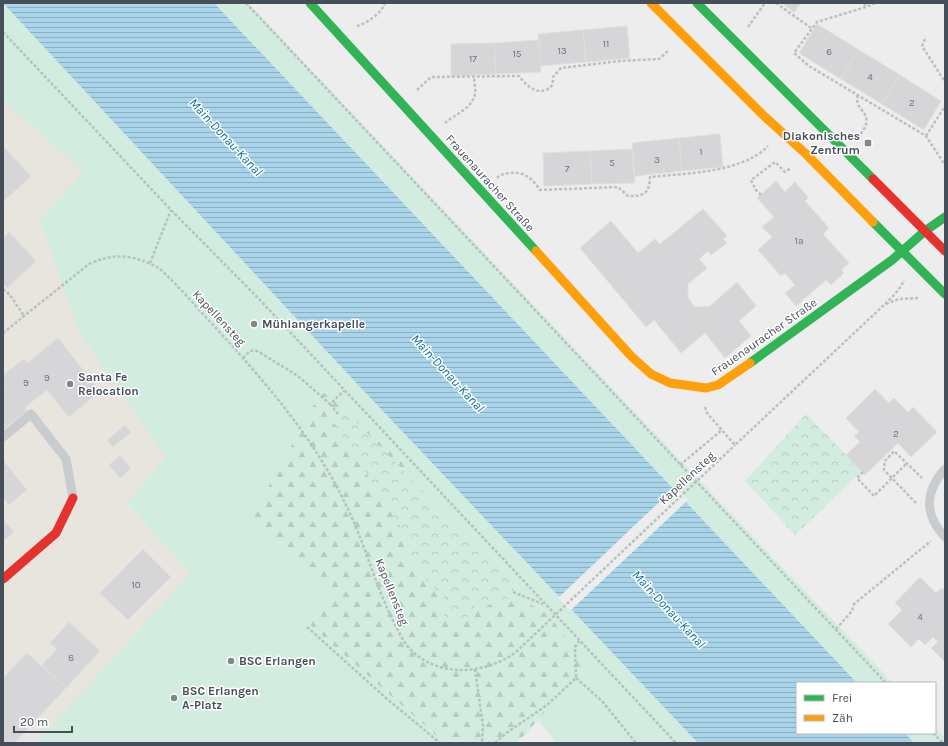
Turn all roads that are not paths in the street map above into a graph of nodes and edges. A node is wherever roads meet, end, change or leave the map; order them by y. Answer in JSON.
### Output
{"nodes":[{"id":1,"x":310,"y":3,"type":"edge"},
{"id":2,"x":651,"y":3,"type":"edge"},
{"id":3,"x":697,"y":3,"type":"edge"},
{"id":4,"x":945,"y":217,"type":"edge"},
{"id":5,"x":925,"y":231,"type":"junction"},
{"id":6,"x":945,"y":251,"type":"edge"},
{"id":7,"x":903,"y":252,"type":"junction"},
{"id":8,"x":945,"y":294,"type":"edge"},
{"id":9,"x":3,"y":437,"type":"edge"},
{"id":10,"x":945,"y":469,"type":"edge"},
{"id":11,"x":73,"y":498,"type":"joint"},
{"id":12,"x":943,"y":535,"type":"edge"},
{"id":13,"x":3,"y":578,"type":"edge"}],
"edges":[{"from":1,"to":7,"type":"street","name":"Frauenauracher Straße"},
{"from":2,"to":7,"type":"street"},
{"from":3,"to":5,"type":"street"},
{"from":4,"to":5,"type":"street","name":"Frauenauracher Straße"},
{"from":5,"to":6,"type":"street"},
{"from":5,"to":7,"type":"street","name":"Frauenauracher Straße"},
{"from":7,"to":8,"type":"street"},
{"from":9,"to":11,"type":"lane"},
{"from":10,"to":12,"type":"lane"},
{"from":11,"to":13,"type":"street"}]}
